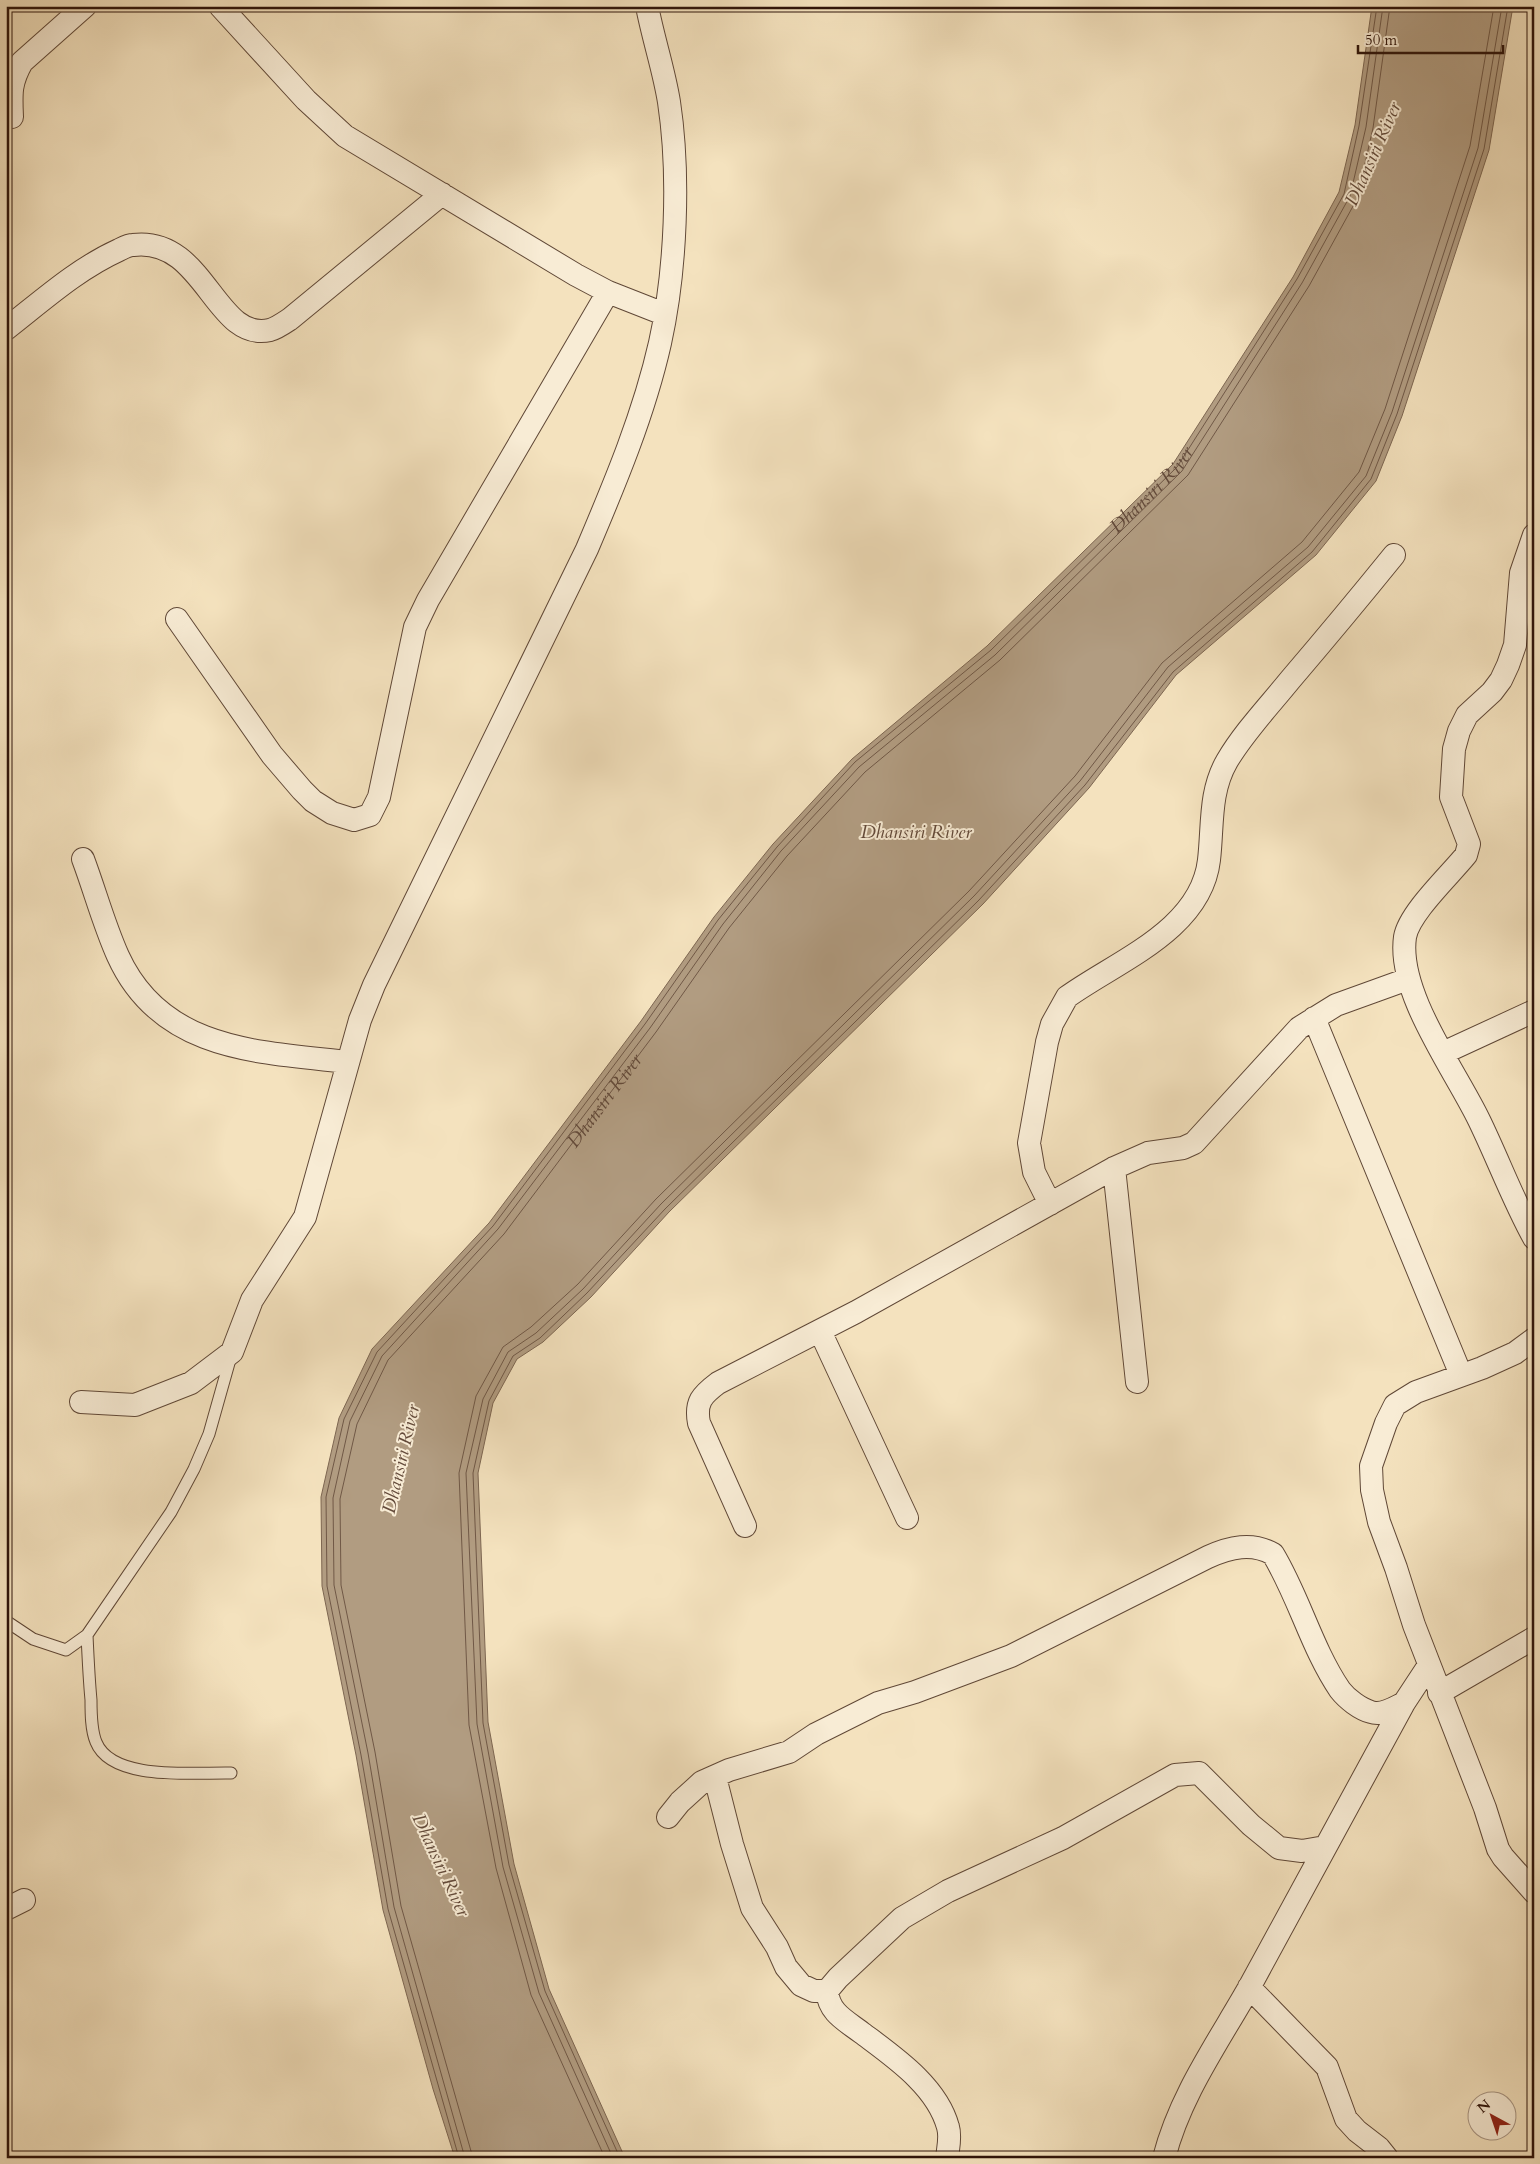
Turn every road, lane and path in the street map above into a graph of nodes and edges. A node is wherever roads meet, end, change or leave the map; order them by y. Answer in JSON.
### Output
{"nodes":[{"id":1,"x":84,"y":6,"type":"edge"},
{"id":2,"x":220,"y":6,"type":"edge"},
{"id":3,"x":647,"y":6,"type":"edge"},
{"id":4,"x":12,"y":117,"type":"dead end"},
{"id":5,"x":442,"y":194,"type":"junction"},
{"id":6,"x":608,"y":292,"type":"junction"},
{"id":7,"x":664,"y":314,"type":"junction"},
{"id":8,"x":6,"y":329,"type":"edge"},
{"id":9,"x":1534,"y":535,"type":"edge"},
{"id":10,"x":1394,"y":555,"type":"dead end"},
{"id":11,"x":1518,"y":609,"type":"junction"},
{"id":12,"x":177,"y":619,"type":"dead end"},
{"id":13,"x":1534,"y":640,"type":"edge"},
{"id":14,"x":83,"y":860,"type":"dead end"},
{"id":15,"x":1408,"y":979,"type":"junction"},
{"id":16,"x":1534,"y":1012,"type":"edge"},
{"id":17,"x":1314,"y":1018,"type":"junction"},
{"id":18,"x":1443,"y":1053,"type":"junction"},
{"id":19,"x":348,"y":1062,"type":"junction"},
{"id":20,"x":1114,"y":1168,"type":"junction"},
{"id":21,"x":1050,"y":1204,"type":"junction"},
{"id":22,"x":1534,"y":1238,"type":"edge"},
{"id":23,"x":820,"y":1331,"type":"junction"},
{"id":24,"x":1534,"y":1339,"type":"edge"},
{"id":25,"x":232,"y":1352,"type":"junction"},
{"id":26,"x":1461,"y":1375,"type":"junction"},
{"id":27,"x":1137,"y":1382,"type":"dead end"},
{"id":28,"x":81,"y":1402,"type":"dead end"},
{"id":29,"x":908,"y":1518,"type":"dead end"},
{"id":30,"x":744,"y":1526,"type":"dead end"},
{"id":31,"x":6,"y":1621,"type":"edge"},
{"id":32,"x":87,"y":1635,"type":"junction"},
{"id":33,"x":1534,"y":1638,"type":"edge"},
{"id":34,"x":1429,"y":1665,"type":"junction"},
{"id":35,"x":1439,"y":1693,"type":"junction"},
{"id":36,"x":1404,"y":1703,"type":"junction"},
{"id":37,"x":231,"y":1773,"type":"dead end"},
{"id":38,"x":715,"y":1777,"type":"junction"},
{"id":39,"x":668,"y":1816,"type":"dead end"},
{"id":40,"x":1325,"y":1847,"type":"junction"},
{"id":41,"x":1534,"y":1892,"type":"edge"},
{"id":42,"x":1249,"y":1987,"type":"junction"},
{"id":43,"x":827,"y":1991,"type":"junction"},
{"id":44,"x":947,"y":2158,"type":"edge"},
{"id":45,"x":1164,"y":2158,"type":"edge"},
{"id":46,"x":1387,"y":2158,"type":"edge"}],
"edges":[{"from":1,"to":4,"type":"street"},
{"from":2,"to":5,"type":"street"},
{"from":3,"to":7,"type":"street"},
{"from":5,"to":6,"type":"street"},
{"from":5,"to":8,"type":"street"},
{"from":6,"to":7,"type":"street"},
{"from":6,"to":12,"type":"street"},
{"from":7,"to":19,"type":"street"},
{"from":9,"to":11,"type":"street"},
{"from":10,"to":21,"type":"street"},
{"from":11,"to":13,"type":"street"},
{"from":11,"to":15,"type":"street"},
{"from":14,"to":19,"type":"street"},
{"from":15,"to":17,"type":"street"},
{"from":15,"to":18,"type":"street"},
{"from":16,"to":18,"type":"street"},
{"from":17,"to":20,"type":"street"},
{"from":17,"to":26,"type":"street"},
{"from":18,"to":22,"type":"street"},
{"from":19,"to":25,"type":"street"},
{"from":20,"to":21,"type":"street"},
{"from":20,"to":27,"type":"street"},
{"from":21,"to":23,"type":"street"},
{"from":23,"to":29,"type":"street"},
{"from":23,"to":30,"type":"street"},
{"from":24,"to":26,"type":"street"},
{"from":25,"to":28,"type":"street"},
{"from":25,"to":32,"type":"lane"},
{"from":26,"to":34,"type":"street"},
{"from":31,"to":32,"type":"lane"},
{"from":32,"to":37,"type":"lane"},
{"from":33,"to":35,"type":"street"},
{"from":34,"to":35,"type":"street"},
{"from":34,"to":36,"type":"street"},
{"from":35,"to":41,"type":"street"},
{"from":36,"to":38,"type":"street"},
{"from":36,"to":40,"type":"street"},
{"from":38,"to":39,"type":"street"},
{"from":38,"to":43,"type":"street"},
{"from":40,"to":42,"type":"street"},
{"from":40,"to":43,"type":"street"},
{"from":42,"to":45,"type":"street"},
{"from":42,"to":46,"type":"street"},
{"from":43,"to":44,"type":"street"}]}
